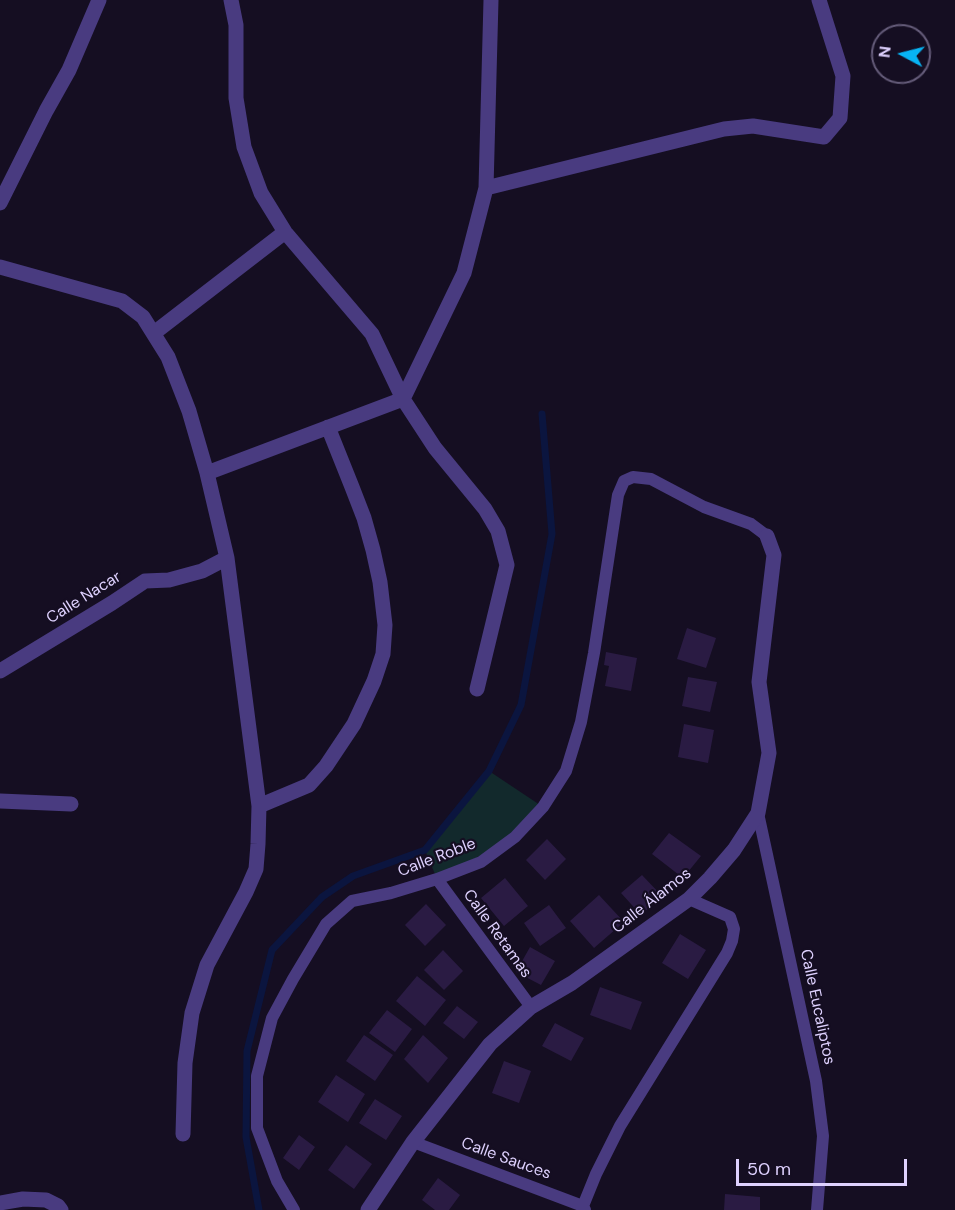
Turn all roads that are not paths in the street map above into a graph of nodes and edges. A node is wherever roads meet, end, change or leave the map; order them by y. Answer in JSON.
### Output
{"nodes":[{"id":1,"x":99,"y":0,"type":"edge"},
{"id":2,"x":231,"y":0,"type":"edge"},
{"id":3,"x":491,"y":0,"type":"edge"},
{"id":4,"x":819,"y":0,"type":"edge"},
{"id":5,"x":486,"y":188,"type":"junction"},
{"id":6,"x":0,"y":203,"type":"edge"},
{"id":7,"x":285,"y":232,"type":"junction"},
{"id":8,"x":0,"y":267,"type":"edge"},
{"id":9,"x":154,"y":333,"type":"junction"},
{"id":10,"x":403,"y":399,"type":"junction"},
{"id":11,"x":328,"y":427,"type":"junction"},
{"id":12,"x":207,"y":473,"type":"junction"},
{"id":13,"x":767,"y":536,"type":"joint"},
{"id":14,"x":227,"y":558,"type":"junction"},
{"id":15,"x":0,"y":671,"type":"edge"},
{"id":16,"x":477,"y":689,"type":"dead end"},
{"id":17,"x":0,"y":801,"type":"edge"},
{"id":18,"x":71,"y":804,"type":"dead end"},
{"id":19,"x":259,"y":806,"type":"junction"},
{"id":20,"x":758,"y":813,"type":"junction"},
{"id":21,"x":437,"y":879,"type":"junction"},
{"id":22,"x":689,"y":899,"type":"junction"},
{"id":23,"x":531,"y":1007,"type":"junction"},
{"id":24,"x":183,"y":1134,"type":"dead end"},
{"id":25,"x":412,"y":1142,"type":"junction"},
{"id":26,"x":0,"y":1203,"type":"edge"},
{"id":27,"x":584,"y":1208,"type":"edge"},
{"id":28,"x":61,"y":1210,"type":"edge"},
{"id":29,"x":294,"y":1210,"type":"edge"},
{"id":30,"x":368,"y":1210,"type":"edge"},
{"id":31,"x":817,"y":1210,"type":"edge"}],
"edges":[{"from":1,"to":6,"type":"street"},
{"from":2,"to":7,"type":"street"},
{"from":3,"to":5,"type":"street"},
{"from":4,"to":5,"type":"street"},
{"from":5,"to":10,"type":"street"},
{"from":7,"to":9,"type":"street"},
{"from":7,"to":10,"type":"street"},
{"from":8,"to":9,"type":"street"},
{"from":9,"to":12,"type":"street"},
{"from":10,"to":11,"type":"street"},
{"from":10,"to":16,"type":"street"},
{"from":11,"to":12,"type":"street"},
{"from":11,"to":19,"type":"street"},
{"from":12,"to":14,"type":"street"},
{"from":13,"to":20,"type":"street","name":"Calle Álamos"},
{"from":13,"to":21,"type":"lane","name":"Calle Roble"},
{"from":14,"to":15,"type":"street","name":"Calle Nacar"},
{"from":14,"to":19,"type":"street"},
{"from":17,"to":18,"type":"street"},
{"from":19,"to":24,"type":"street"},
{"from":20,"to":22,"type":"street","name":"Calle Álamos"},
{"from":20,"to":31,"type":"lane","name":"Calle Eucaliptos"},
{"from":21,"to":23,"type":"lane","name":"Calle Retamas"},
{"from":21,"to":29,"type":"lane","name":"Calle Roble"},
{"from":22,"to":23,"type":"street","name":"Calle Álamos"},
{"from":22,"to":27,"type":"lane"},
{"from":23,"to":25,"type":"street","name":"Calle Álamos"},
{"from":25,"to":27,"type":"lane","name":"Calle Sauces"},
{"from":25,"to":30,"type":"street","name":"Calle Álamos"},
{"from":26,"to":28,"type":"street"}]}
